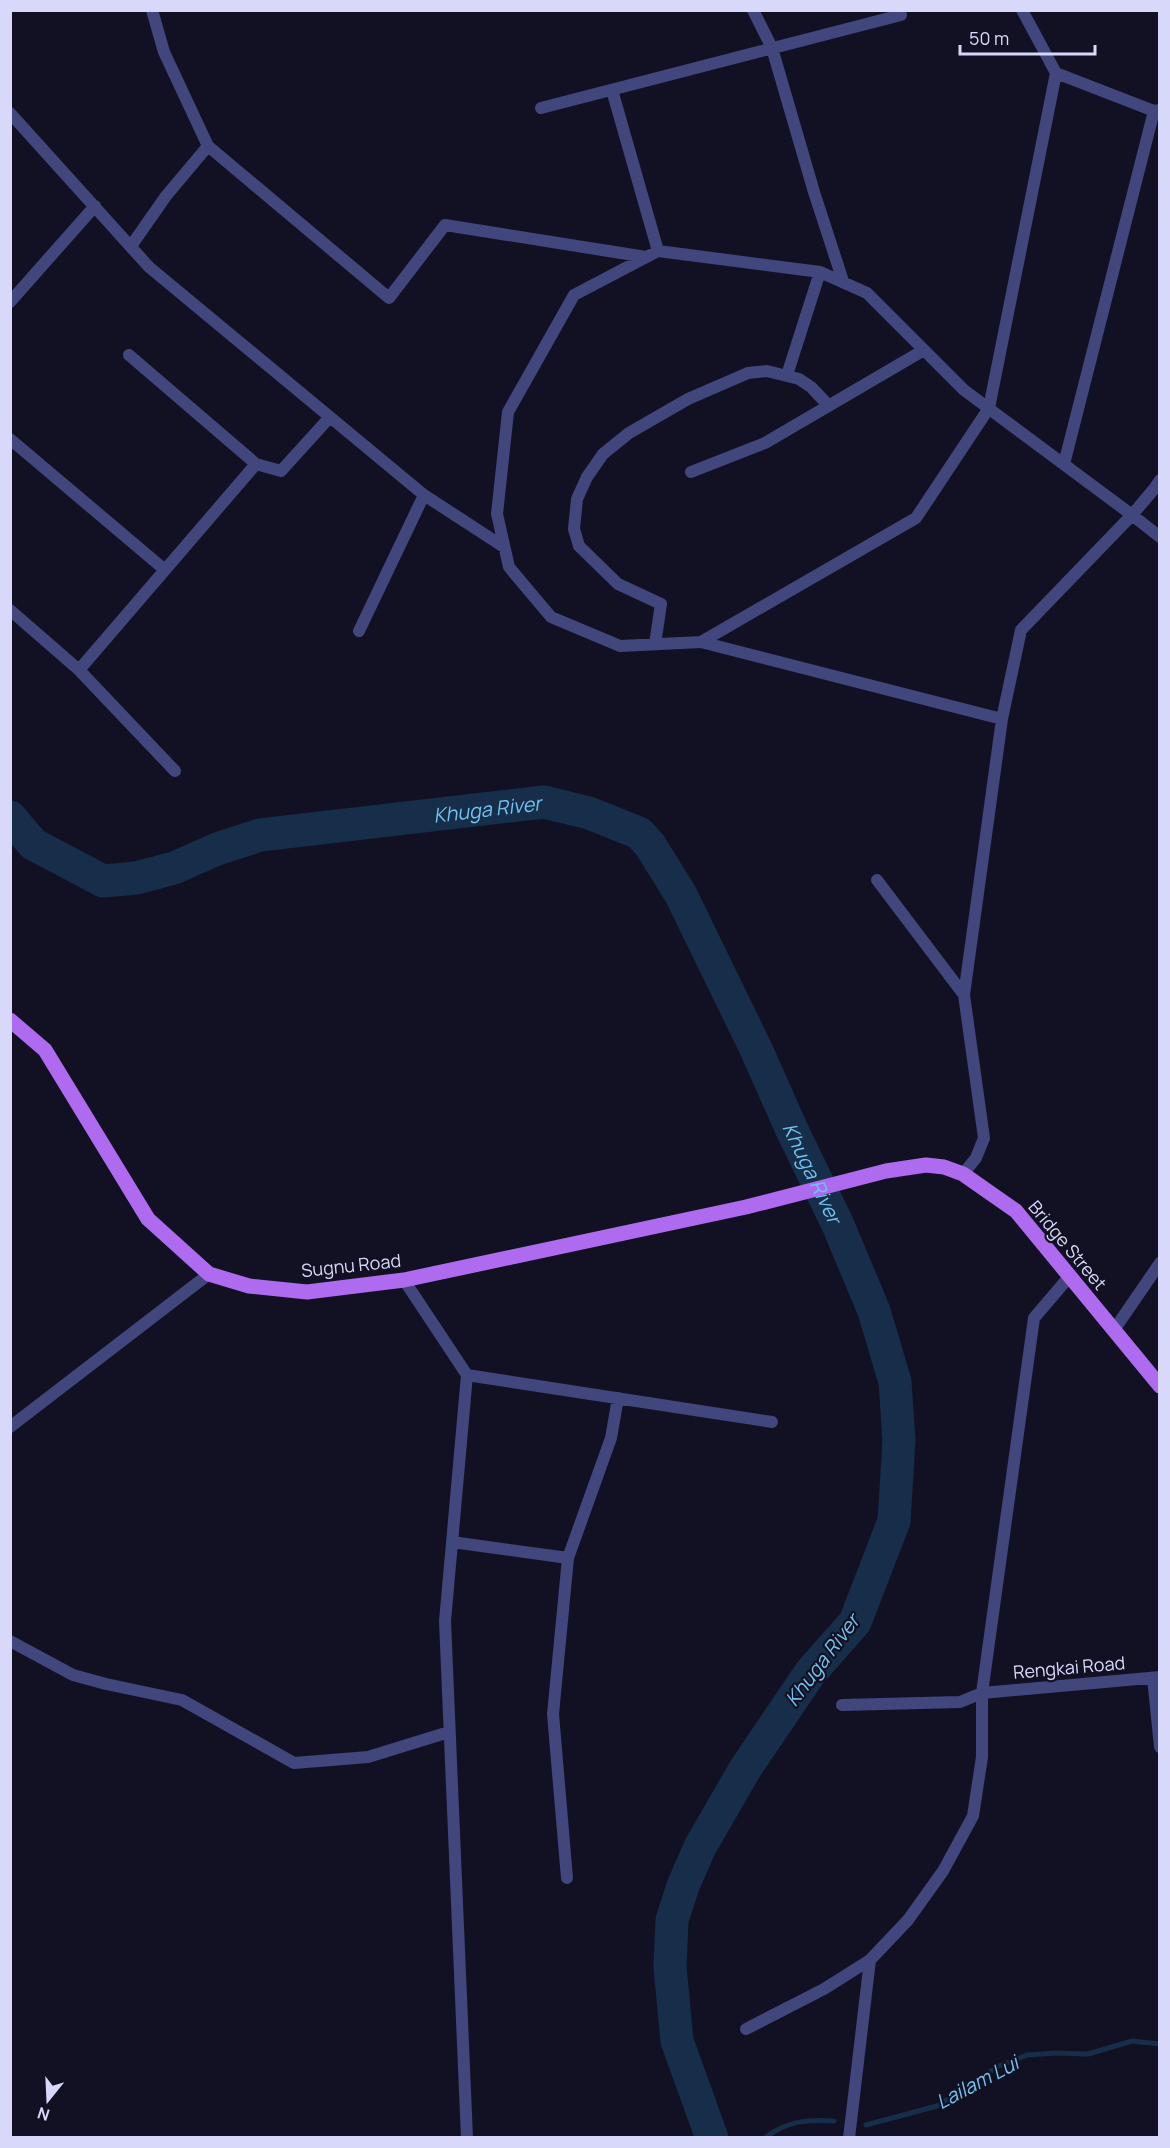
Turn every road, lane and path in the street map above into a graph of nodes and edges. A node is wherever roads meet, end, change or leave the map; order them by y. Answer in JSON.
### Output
{"nodes":[{"id":1,"x":152,"y":10,"type":"edge"},
{"id":2,"x":753,"y":10,"type":"edge"},
{"id":3,"x":1022,"y":10,"type":"edge"},
{"id":4,"x":901,"y":15,"type":"dead end"},
{"id":5,"x":772,"y":48,"type":"junction"},
{"id":6,"x":1056,"y":73,"type":"junction"},
{"id":7,"x":612,"y":90,"type":"junction"},
{"id":8,"x":541,"y":108,"type":"dead end"},
{"id":9,"x":1157,"y":110,"type":"edge"},
{"id":10,"x":10,"y":113,"type":"edge"},
{"id":11,"x":208,"y":146,"type":"junction"},
{"id":12,"x":94,"y":206,"type":"junction"},
{"id":13,"x":131,"y":246,"type":"junction"},
{"id":14,"x":658,"y":251,"type":"junction"},
{"id":15,"x":646,"y":257,"type":"junction"},
{"id":16,"x":820,"y":272,"type":"junction"},
{"id":17,"x":843,"y":281,"type":"junction"},
{"id":18,"x":10,"y":302,"type":"edge"},
{"id":19,"x":924,"y":350,"type":"junction"},
{"id":20,"x":129,"y":355,"type":"dead end"},
{"id":21,"x":787,"y":375,"type":"junction"},
{"id":22,"x":829,"y":406,"type":"junction"},
{"id":23,"x":989,"y":408,"type":"junction"},
{"id":24,"x":330,"y":417,"type":"junction"},
{"id":25,"x":10,"y":439,"type":"edge"},
{"id":26,"x":256,"y":464,"type":"junction"},
{"id":27,"x":1064,"y":464,"type":"junction"},
{"id":28,"x":691,"y":472,"type":"dead end"},
{"id":29,"x":1160,"y":480,"type":"edge"},
{"id":30,"x":424,"y":495,"type":"junction"},
{"id":31,"x":1132,"y":515,"type":"junction"},
{"id":32,"x":1160,"y":537,"type":"edge"},
{"id":33,"x":504,"y":547,"type":"junction"},
{"id":34,"x":165,"y":570,"type":"junction"},
{"id":35,"x":10,"y":610,"type":"edge"},
{"id":36,"x":359,"y":631,"type":"dead end"},
{"id":37,"x":700,"y":642,"type":"junction"},
{"id":38,"x":655,"y":644,"type":"junction"},
{"id":39,"x":79,"y":670,"type":"junction"},
{"id":40,"x":1002,"y":719,"type":"junction"},
{"id":41,"x":175,"y":771,"type":"dead end"},
{"id":42,"x":877,"y":880,"type":"dead end"},
{"id":43,"x":964,"y":995,"type":"junction"},
{"id":44,"x":10,"y":1020,"type":"edge"},
{"id":45,"x":886,"y":1171,"type":"joint"},
{"id":46,"x":963,"y":1174,"type":"junction"},
{"id":47,"x":1160,"y":1263,"type":"edge"},
{"id":48,"x":209,"y":1274,"type":"junction"},
{"id":49,"x":1069,"y":1276,"type":"junction"},
{"id":50,"x":404,"y":1280,"type":"junction"},
{"id":51,"x":1113,"y":1330,"type":"junction"},
{"id":52,"x":467,"y":1375,"type":"junction"},
{"id":53,"x":1160,"y":1386,"type":"edge"},
{"id":54,"x":618,"y":1398,"type":"junction"},
{"id":55,"x":772,"y":1422,"type":"dead end"},
{"id":56,"x":10,"y":1427,"type":"edge"},
{"id":57,"x":452,"y":1542,"type":"junction"},
{"id":58,"x":568,"y":1558,"type":"junction"},
{"id":59,"x":10,"y":1641,"type":"edge"},
{"id":60,"x":1156,"y":1677,"type":"edge"},
{"id":61,"x":982,"y":1693,"type":"junction"},
{"id":62,"x":842,"y":1705,"type":"dead end"},
{"id":63,"x":449,"y":1732,"type":"junction"},
{"id":64,"x":1160,"y":1747,"type":"edge"},
{"id":65,"x":567,"y":1878,"type":"dead end"},
{"id":66,"x":870,"y":1960,"type":"junction"},
{"id":67,"x":746,"y":2029,"type":"dead end"},
{"id":68,"x":467,"y":2138,"type":"edge"},
{"id":69,"x":849,"y":2138,"type":"edge"}],
"edges":[{"from":1,"to":11,"type":"street"},
{"from":2,"to":5,"type":"street"},
{"from":3,"to":6,"type":"street"},
{"from":4,"to":5,"type":"street"},
{"from":5,"to":7,"type":"street"},
{"from":5,"to":17,"type":"street"},
{"from":6,"to":9,"type":"street"},
{"from":6,"to":23,"type":"street"},
{"from":7,"to":8,"type":"street"},
{"from":7,"to":14,"type":"street"},
{"from":9,"to":27,"type":"street"},
{"from":10,"to":12,"type":"street"},
{"from":11,"to":13,"type":"street"},
{"from":11,"to":15,"type":"street"},
{"from":12,"to":13,"type":"street"},
{"from":12,"to":18,"type":"street"},
{"from":13,"to":24,"type":"street"},
{"from":14,"to":15,"type":"street"},
{"from":14,"to":16,"type":"street"},
{"from":15,"to":33,"type":"street"},
{"from":16,"to":17,"type":"street"},
{"from":16,"to":21,"type":"street"},
{"from":17,"to":19,"type":"street"},
{"from":19,"to":22,"type":"street"},
{"from":19,"to":23,"type":"street"},
{"from":20,"to":26,"type":"street"},
{"from":21,"to":22,"type":"street"},
{"from":21,"to":38,"type":"street"},
{"from":22,"to":28,"type":"street"},
{"from":23,"to":27,"type":"street"},
{"from":23,"to":37,"type":"street"},
{"from":24,"to":26,"type":"street"},
{"from":24,"to":30,"type":"street"},
{"from":25,"to":34,"type":"street"},
{"from":26,"to":34,"type":"street"},
{"from":27,"to":31,"type":"street"},
{"from":29,"to":31,"type":"street"},
{"from":30,"to":33,"type":"street"},
{"from":30,"to":36,"type":"street"},
{"from":31,"to":32,"type":"street"},
{"from":31,"to":40,"type":"street"},
{"from":33,"to":38,"type":"street"},
{"from":34,"to":39,"type":"street"},
{"from":35,"to":39,"type":"street"},
{"from":37,"to":38,"type":"street"},
{"from":37,"to":40,"type":"street"},
{"from":39,"to":41,"type":"street"},
{"from":40,"to":43,"type":"street"},
{"from":42,"to":43,"type":"street"},
{"from":43,"to":46,"type":"street"},
{"from":44,"to":48,"type":"main road","name":"Sugnu Road"},
{"from":45,"to":46,"type":"main road","name":"Bridge Street"},
{"from":45,"to":50,"type":"main road","name":"Sugnu Road"},
{"from":46,"to":49,"type":"main road","name":"Bridge Street"},
{"from":47,"to":51,"type":"street"},
{"from":48,"to":50,"type":"main road","name":"Sugnu Road"},
{"from":48,"to":56,"type":"street"},
{"from":49,"to":51,"type":"main road","name":"Bridge Street"},
{"from":49,"to":61,"type":"street"},
{"from":50,"to":52,"type":"street"},
{"from":51,"to":53,"type":"main road","name":"Bridge Street"},
{"from":52,"to":54,"type":"street"},
{"from":52,"to":57,"type":"street"},
{"from":54,"to":55,"type":"street"},
{"from":54,"to":58,"type":"street"},
{"from":57,"to":58,"type":"street"},
{"from":57,"to":63,"type":"street"},
{"from":58,"to":65,"type":"street"},
{"from":59,"to":63,"type":"street"},
{"from":60,"to":61,"type":"street","name":"Rengkai Road"},
{"from":60,"to":64,"type":"street"},
{"from":61,"to":62,"type":"street","name":"Rengkai Road"},
{"from":61,"to":66,"type":"street"},
{"from":63,"to":68,"type":"street"},
{"from":66,"to":67,"type":"street"},
{"from":66,"to":69,"type":"street"}]}
